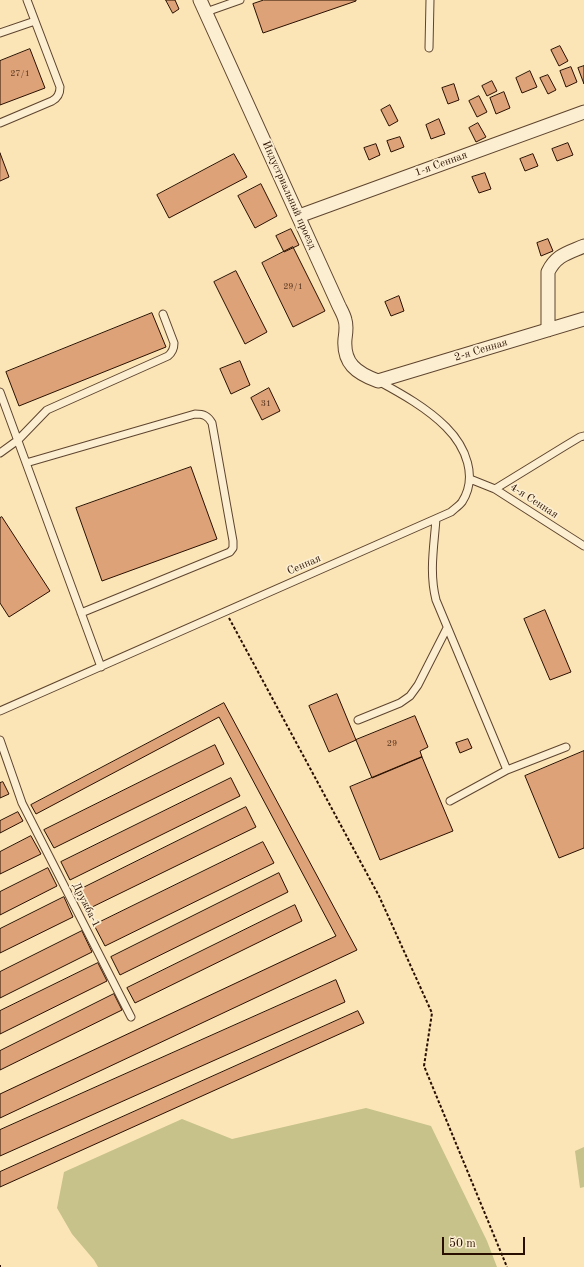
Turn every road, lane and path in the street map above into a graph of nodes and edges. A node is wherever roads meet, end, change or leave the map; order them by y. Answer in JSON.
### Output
{"nodes":[{"id":1,"x":27,"y":0,"type":"edge"},
{"id":2,"x":240,"y":0,"type":"edge"},
{"id":3,"x":430,"y":0,"type":"edge"},
{"id":4,"x":203,"y":6,"type":"edge"},
{"id":5,"x":35,"y":21,"type":"junction"},
{"id":6,"x":0,"y":33,"type":"edge"},
{"id":7,"x":429,"y":48,"type":"dead end"},
{"id":8,"x":584,"y":112,"type":"edge"},
{"id":9,"x":0,"y":123,"type":"edge"},
{"id":10,"x":298,"y":216,"type":"junction"},
{"id":11,"x":584,"y":246,"type":"edge"},
{"id":12,"x":163,"y":314,"type":"dead end"},
{"id":13,"x":584,"y":319,"type":"edge"},
{"id":14,"x":548,"y":330,"type":"junction"},
{"id":15,"x":378,"y":381,"type":"junction"},
{"id":16,"x":0,"y":392,"type":"edge"},
{"id":17,"x":584,"y":436,"type":"edge"},
{"id":18,"x":18,"y":440,"type":"junction"},
{"id":19,"x":0,"y":453,"type":"edge"},
{"id":20,"x":26,"y":463,"type":"junction"},
{"id":21,"x":470,"y":478,"type":"junction"},
{"id":22,"x":495,"y":489,"type":"junction"},
{"id":23,"x":436,"y":519,"type":"junction"},
{"id":24,"x":584,"y":546,"type":"edge"},
{"id":25,"x":225,"y":612,"type":"junction"},
{"id":26,"x":81,"y":613,"type":"junction"},
{"id":27,"x":447,"y":628,"type":"junction"},
{"id":28,"x":101,"y":667,"type":"junction"},
{"id":29,"x":0,"y":712,"type":"edge"},
{"id":30,"x":358,"y":720,"type":"dead end"},
{"id":31,"x":0,"y":740,"type":"edge"},
{"id":32,"x":566,"y":747,"type":"dead end"},
{"id":33,"x":507,"y":770,"type":"junction"},
{"id":34,"x":450,"y":801,"type":"dead end"},
{"id":35,"x":131,"y":1016,"type":"dead end"},
{"id":36,"x":507,"y":1267,"type":"edge"}],
"edges":[{"from":1,"to":5,"type":"lane"},
{"from":2,"to":4,"type":"lane"},
{"from":3,"to":7,"type":"lane"},
{"from":4,"to":10,"type":"street","name":"Индустриальный проезд"},
{"from":5,"to":6,"type":"lane"},
{"from":5,"to":9,"type":"lane"},
{"from":8,"to":10,"type":"street","name":"1-я Сенная"},
{"from":10,"to":15,"type":"street","name":"Индустриальный проезд"},
{"from":11,"to":14,"type":"street"},
{"from":12,"to":18,"type":"lane"},
{"from":13,"to":14,"type":"street","name":"2-я Сенная"},
{"from":14,"to":15,"type":"street","name":"2-я Сенная"},
{"from":15,"to":21,"type":"lane","name":"Сенная"},
{"from":16,"to":18,"type":"lane"},
{"from":17,"to":22,"type":"lane"},
{"from":18,"to":19,"type":"lane"},
{"from":18,"to":20,"type":"lane"},
{"from":20,"to":26,"type":"lane"},
{"from":20,"to":26,"type":"lane"},
{"from":21,"to":22,"type":"lane","name":"4-я Сенная"},
{"from":21,"to":23,"type":"lane","name":"Сенная"},
{"from":22,"to":24,"type":"lane","name":"4-я Сенная"},
{"from":23,"to":25,"type":"lane","name":"Сенная"},
{"from":23,"to":27,"type":"lane"},
{"from":25,"to":28,"type":"lane","name":"Сенная"},
{"from":25,"to":36,"type":"path"},
{"from":26,"to":28,"type":"lane"},
{"from":27,"to":30,"type":"lane"},
{"from":27,"to":33,"type":"lane"},
{"from":28,"to":29,"type":"lane","name":"Сенная"},
{"from":31,"to":35,"type":"lane","name":"Дружба-1"},
{"from":32,"to":33,"type":"lane"},
{"from":33,"to":34,"type":"lane"}]}
